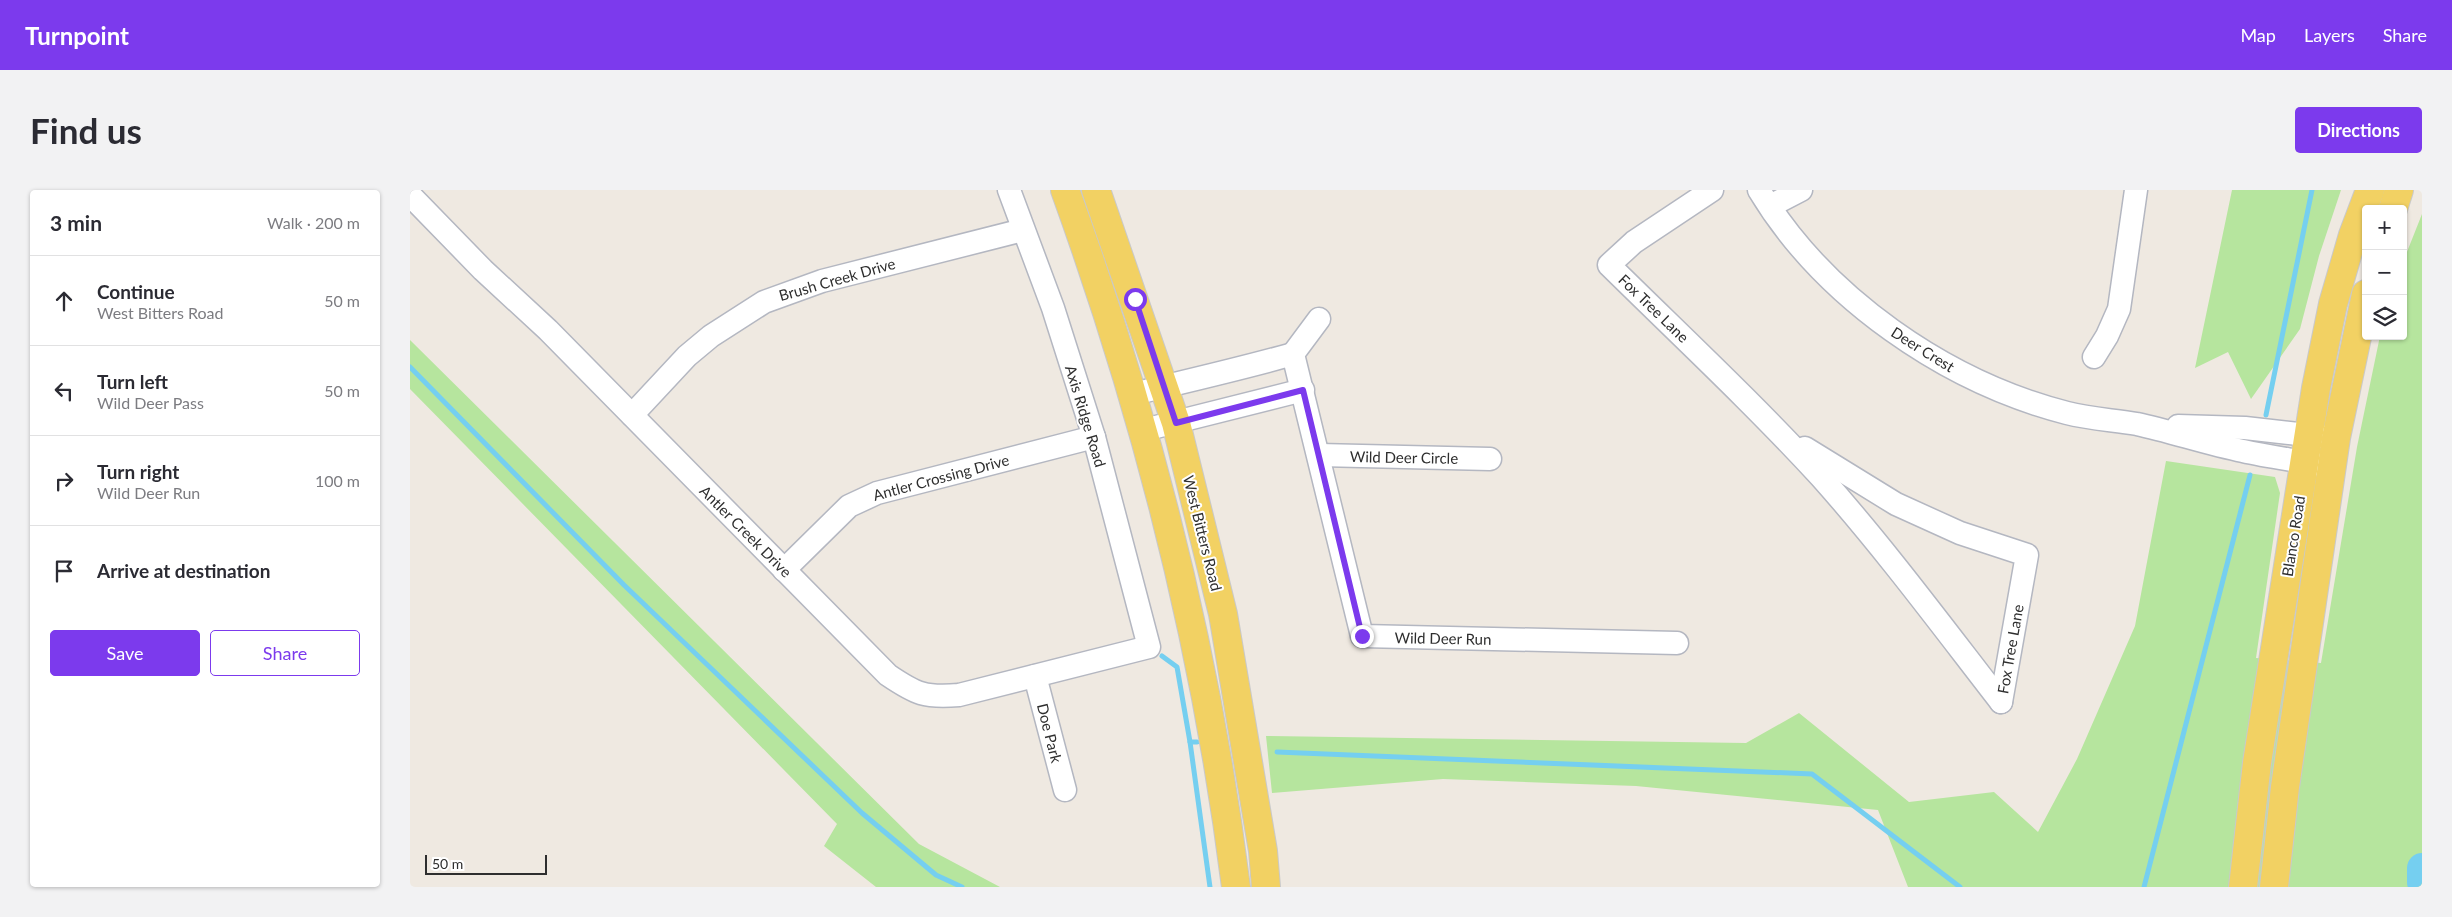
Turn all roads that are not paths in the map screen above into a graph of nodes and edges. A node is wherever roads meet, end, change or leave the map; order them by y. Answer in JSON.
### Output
{"nodes":[{"id":1,"x":1008,"y":190,"type":"edge"},
{"id":2,"x":1065,"y":190,"type":"edge"},
{"id":3,"x":1096,"y":190,"type":"edge"},
{"id":4,"x":1712,"y":190,"type":"edge"},
{"id":5,"x":1800,"y":190,"type":"edge"},
{"id":6,"x":2136,"y":190,"type":"edge"},
{"id":7,"x":2370,"y":190,"type":"edge"},
{"id":8,"x":2399,"y":190,"type":"edge"},
{"id":9,"x":410,"y":195,"type":"edge"},
{"id":10,"x":1765,"y":198,"type":"edge"},
{"id":11,"x":2394,"y":205,"type":"edge"},
{"id":12,"x":1023,"y":230,"type":"junction"},
{"id":13,"x":2366,"y":295,"type":"edge"},
{"id":14,"x":1319,"y":319,"type":"dead end"},
{"id":15,"x":1293,"y":354,"type":"junction"},
{"id":16,"x":2094,"y":358,"type":"dead end"},
{"id":17,"x":1235,"y":371,"type":"junction"},
{"id":18,"x":1164,"y":387,"type":"junction"},
{"id":19,"x":1303,"y":390,"type":"junction"},
{"id":20,"x":1133,"y":394,"type":"junction"},
{"id":21,"x":1244,"y":405,"type":"junction"},
{"id":22,"x":632,"y":415,"type":"junction"},
{"id":23,"x":1767,"y":420,"type":"junction"},
{"id":24,"x":1176,"y":423,"type":"junction"},
{"id":25,"x":2137,"y":424,"type":"junction"},
{"id":26,"x":1144,"y":430,"type":"junction"},
{"id":27,"x":2309,"y":434,"type":"junction"},
{"id":28,"x":1094,"y":437,"type":"junction"},
{"id":29,"x":2336,"y":438,"type":"junction"},
{"id":30,"x":1319,"y":455,"type":"junction"},
{"id":31,"x":1490,"y":459,"type":"dead end"},
{"id":32,"x":2305,"y":462,"type":"junction"},
{"id":33,"x":2332,"y":467,"type":"junction"},
{"id":34,"x":784,"y":570,"type":"junction"},
{"id":35,"x":1677,"y":643,"type":"dead end"},
{"id":36,"x":1149,"y":646,"type":"joint"},
{"id":37,"x":1035,"y":676,"type":"junction"},
{"id":38,"x":1065,"y":790,"type":"dead end"},
{"id":39,"x":1263,"y":851,"type":"junction"},
{"id":40,"x":1232,"y":853,"type":"junction"},
{"id":41,"x":1236,"y":887,"type":"edge"},
{"id":42,"x":1266,"y":887,"type":"edge"},
{"id":43,"x":2243,"y":887,"type":"edge"},
{"id":44,"x":2274,"y":887,"type":"edge"}],
"edges":[{"from":1,"to":12,"type":"street","name":"Axis Ridge Road"},
{"from":2,"to":20,"type":"main road","name":"West Bitters Road"},
{"from":3,"to":18,"type":"main road","name":"West Bitters Road"},
{"from":4,"to":23,"type":"street","name":"Fox Tree Lane"},
{"from":5,"to":10,"type":"street"},
{"from":6,"to":16,"type":"street"},
{"from":7,"to":27,"type":"main road","name":"Blanco Road"},
{"from":8,"to":11,"type":"main road"},
{"from":9,"to":22,"type":"street","name":"Antler Creek Drive"},
{"from":10,"to":25,"type":"street","name":"Deer Crest"},
{"from":12,"to":22,"type":"street","name":"Brush Creek Drive"},
{"from":12,"to":28,"type":"street","name":"Axis Ridge Road"},
{"from":13,"to":29,"type":"main road","name":"Blanco Road"},
{"from":14,"to":15,"type":"street"},
{"from":15,"to":17,"type":"street"},
{"from":15,"to":19,"type":"street","name":"Wild Deer Run"},
{"from":17,"to":18,"type":"street"},
{"from":17,"to":21,"type":"street"},
{"from":18,"to":20,"type":"street"},
{"from":18,"to":24,"type":"main road","name":"West Bitters Road"},
{"from":19,"to":21,"type":"street"},
{"from":19,"to":30,"type":"street","name":"Wild Deer Run"},
{"from":20,"to":26,"type":"main road","name":"West Bitters Road"},
{"from":21,"to":24,"type":"street"},
{"from":22,"to":34,"type":"street","name":"Antler Creek Drive"},
{"from":23,"to":23,"type":"street","name":"Fox Tree Lane"},
{"from":24,"to":26,"type":"street"},
{"from":24,"to":39,"type":"main road","name":"West Bitters Road"},
{"from":25,"to":27,"type":"street","name":"Deer Crest"},
{"from":25,"to":32,"type":"street","name":"Deer Crest"},
{"from":26,"to":40,"type":"main road","name":"West Bitters Road"},
{"from":27,"to":29,"type":"street","name":"Deer Crest"},
{"from":27,"to":32,"type":"main road","name":"Blanco Road"},
{"from":28,"to":34,"type":"street","name":"Antler Crossing Drive"},
{"from":28,"to":36,"type":"street","name":"Axis Ridge Road"},
{"from":29,"to":33,"type":"main road","name":"Blanco Road"},
{"from":30,"to":31,"type":"street","name":"Wild Deer Circle"},
{"from":30,"to":35,"type":"street","name":"Wild Deer Run"},
{"from":32,"to":33,"type":"street","name":"Deer Crest"},
{"from":32,"to":43,"type":"main road","name":"Blanco Road"},
{"from":33,"to":44,"type":"main road","name":"Blanco Road"},
{"from":34,"to":37,"type":"street","name":"Antler Creek Drive"},
{"from":36,"to":37,"type":"street","name":"Antler Creek Drive"},
{"from":37,"to":38,"type":"street","name":"Doe Park"},
{"from":39,"to":40,"type":"main road"},
{"from":39,"to":42,"type":"main road","name":"West Bitters Road"},
{"from":40,"to":41,"type":"main road","name":"West Bitters Road"}]}
